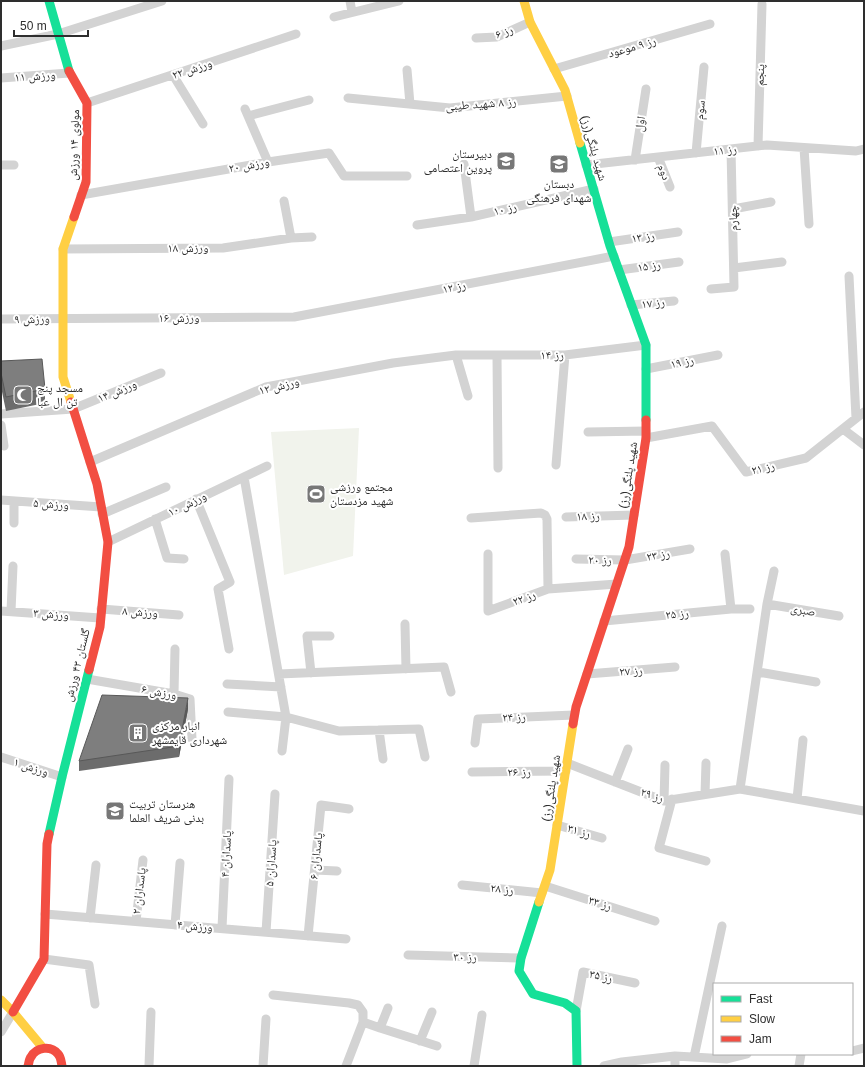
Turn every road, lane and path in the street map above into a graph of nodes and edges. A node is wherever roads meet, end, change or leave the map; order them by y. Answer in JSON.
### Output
{"nodes":[{"id":1,"x":49,"y":1,"type":"edge"},
{"id":2,"x":162,"y":1,"type":"edge"},
{"id":3,"x":350,"y":1,"type":"edge"},
{"id":4,"x":399,"y":1,"type":"edge"},
{"id":5,"x":524,"y":1,"type":"edge"},
{"id":6,"x":762,"y":4,"type":"dead end"},
{"id":7,"x":352,"y":12,"type":"junction"},
{"id":8,"x":334,"y":17,"type":"dead end"},
{"id":9,"x":530,"y":22,"type":"junction"},
{"id":10,"x":710,"y":24,"type":"dead end"},
{"id":11,"x":58,"y":34,"type":"junction"},
{"id":12,"x":296,"y":34,"type":"dead end"},
{"id":13,"x":476,"y":38,"type":"dead end"},
{"id":14,"x":1,"y":46,"type":"edge"},
{"id":15,"x":704,"y":67,"type":"dead end"},
{"id":16,"x":554,"y":69,"type":"junction"},
{"id":17,"x":407,"y":70,"type":"dead end"},
{"id":18,"x":69,"y":74,"type":"junction"},
{"id":19,"x":173,"y":75,"type":"junction"},
{"id":20,"x":1,"y":78,"type":"edge"},
{"id":21,"x":646,"y":89,"type":"dead end"},
{"id":22,"x":567,"y":96,"type":"junction"},
{"id":23,"x":348,"y":98,"type":"dead end"},
{"id":24,"x":309,"y":100,"type":"dead end"},
{"id":25,"x":87,"y":104,"type":"junction"},
{"id":26,"x":410,"y":104,"type":"junction"},
{"id":27,"x":203,"y":124,"type":"dead end"},
{"id":28,"x":758,"y":146,"type":"junction"},
{"id":29,"x":804,"y":148,"type":"junction"},
{"id":30,"x":731,"y":149,"type":"junction"},
{"id":31,"x":864,"y":149,"type":"edge"},
{"id":32,"x":696,"y":153,"type":"junction"},
{"id":33,"x":658,"y":157,"type":"junction"},
{"id":34,"x":635,"y":160,"type":"junction"},
{"id":35,"x":268,"y":162,"type":"junction"},
{"id":36,"x":464,"y":164,"type":"dead end"},
{"id":37,"x":1,"y":165,"type":"edge"},
{"id":38,"x":586,"y":165,"type":"junction"},
{"id":39,"x":14,"y":166,"type":"dead end"},
{"id":40,"x":407,"y":176,"type":"dead end"},
{"id":41,"x":670,"y":187,"type":"dead end"},
{"id":42,"x":594,"y":189,"type":"junction"},
{"id":43,"x":81,"y":195,"type":"junction"},
{"id":44,"x":284,"y":201,"type":"dead end"},
{"id":45,"x":771,"y":202,"type":"dead end"},
{"id":46,"x":733,"y":209,"type":"junction"},
{"id":47,"x":471,"y":217,"type":"junction"},
{"id":48,"x":809,"y":224,"type":"dead end"},
{"id":49,"x":417,"y":225,"type":"dead end"},
{"id":50,"x":678,"y":232,"type":"dead end"},
{"id":51,"x":312,"y":237,"type":"dead end"},
{"id":52,"x":291,"y":238,"type":"junction"},
{"id":53,"x":608,"y":242,"type":"junction"},
{"id":54,"x":63,"y":249,"type":"junction"},
{"id":55,"x":614,"y":256,"type":"junction"},
{"id":56,"x":679,"y":262,"type":"dead end"},
{"id":57,"x":782,"y":262,"type":"dead end"},
{"id":58,"x":734,"y":268,"type":"junction"},
{"id":59,"x":619,"y":270,"type":"junction"},
{"id":60,"x":849,"y":276,"type":"dead end"},
{"id":61,"x":711,"y":290,"type":"dead end"},
{"id":62,"x":674,"y":301,"type":"dead end"},
{"id":63,"x":632,"y":305,"type":"junction"},
{"id":64,"x":294,"y":317,"type":"joint"},
{"id":65,"x":63,"y":318,"type":"junction"},
{"id":66,"x":1,"y":319,"type":"edge"},
{"id":67,"x":646,"y":345,"type":"junction"},
{"id":68,"x":456,"y":355,"type":"junction"},
{"id":69,"x":718,"y":355,"type":"dead end"},
{"id":70,"x":496,"y":356,"type":"junction"},
{"id":71,"x":565,"y":356,"type":"junction"},
{"id":72,"x":646,"y":369,"type":"junction"},
{"id":73,"x":161,"y":373,"type":"dead end"},
{"id":74,"x":468,"y":396,"type":"dead end"},
{"id":75,"x":73,"y":409,"type":"junction"},
{"id":76,"x":864,"y":412,"type":"edge"},
{"id":77,"x":1,"y":414,"type":"edge"},
{"id":78,"x":856,"y":418,"type":"junction"},
{"id":79,"x":1,"y":425,"type":"edge"},
{"id":80,"x":843,"y":429,"type":"junction"},
{"id":81,"x":588,"y":432,"type":"dead end"},
{"id":82,"x":646,"y":434,"type":"junction"},
{"id":83,"x":864,"y":444,"type":"edge"},
{"id":84,"x":4,"y":446,"type":"dead end"},
{"id":85,"x":90,"y":462,"type":"junction"},
{"id":86,"x":556,"y":465,"type":"dead end"},
{"id":87,"x":267,"y":466,"type":"dead end"},
{"id":88,"x":498,"y":468,"type":"dead end"},
{"id":89,"x":244,"y":476,"type":"junction"},
{"id":90,"x":166,"y":487,"type":"dead end"},
{"id":91,"x":1,"y":500,"type":"edge"},
{"id":92,"x":196,"y":500,"type":"junction"},
{"id":93,"x":14,"y":501,"type":"junction"},
{"id":94,"x":102,"y":510,"type":"junction"},
{"id":95,"x":634,"y":515,"type":"junction"},
{"id":96,"x":566,"y":517,"type":"dead end"},
{"id":97,"x":471,"y":518,"type":"dead end"},
{"id":98,"x":155,"y":519,"type":"junction"},
{"id":99,"x":14,"y":522,"type":"dead end"},
{"id":100,"x":108,"y":542,"type":"junction"},
{"id":101,"x":690,"y":549,"type":"dead end"},
{"id":102,"x":488,"y":554,"type":"dead end"},
{"id":103,"x":724,"y":554,"type":"dead end"},
{"id":104,"x":184,"y":559,"type":"dead end"},
{"id":105,"x":576,"y":559,"type":"dead end"},
{"id":106,"x":625,"y":560,"type":"junction"},
{"id":107,"x":13,"y":566,"type":"dead end"},
{"id":108,"x":774,"y":571,"type":"dead end"},
{"id":109,"x":617,"y":584,"type":"junction"},
{"id":110,"x":548,"y":589,"type":"junction"},
{"id":111,"x":768,"y":604,"type":"junction"},
{"id":112,"x":731,"y":609,"type":"junction"},
{"id":113,"x":750,"y":609,"type":"dead end"},
{"id":114,"x":1,"y":610,"type":"edge"},
{"id":115,"x":11,"y":611,"type":"junction"},
{"id":116,"x":101,"y":614,"type":"junction"},
{"id":117,"x":179,"y":615,"type":"dead end"},
{"id":118,"x":839,"y":616,"type":"dead end"},
{"id":119,"x":604,"y":621,"type":"junction"},
{"id":120,"x":405,"y":624,"type":"dead end"},
{"id":121,"x":330,"y":636,"type":"dead end"},
{"id":122,"x":175,"y":649,"type":"dead end"},
{"id":123,"x":229,"y":649,"type":"dead end"},
{"id":124,"x":675,"y":667,"type":"dead end"},
{"id":125,"x":406,"y":669,"type":"junction"},
{"id":126,"x":758,"y":672,"type":"junction"},
{"id":127,"x":310,"y":673,"type":"junction"},
{"id":128,"x":279,"y":674,"type":"junction"},
{"id":129,"x":586,"y":674,"type":"junction"},
{"id":130,"x":86,"y":679,"type":"junction"},
{"id":131,"x":816,"y":682,"type":"dead end"},
{"id":132,"x":227,"y":684,"type":"dead end"},
{"id":133,"x":281,"y":687,"type":"junction"},
{"id":134,"x":451,"y":692,"type":"dead end"},
{"id":135,"x":174,"y":694,"type":"junction"},
{"id":136,"x":228,"y":712,"type":"dead end"},
{"id":137,"x":574,"y":715,"type":"junction"},
{"id":138,"x":286,"y":718,"type":"junction"},
{"id":139,"x":379,"y":730,"type":"junction"},
{"id":140,"x":192,"y":739,"type":"dead end"},
{"id":141,"x":803,"y":740,"type":"dead end"},
{"id":142,"x":475,"y":743,"type":"dead end"},
{"id":143,"x":628,"y":749,"type":"dead end"},
{"id":144,"x":282,"y":751,"type":"dead end"},
{"id":145,"x":1,"y":757,"type":"edge"},
{"id":146,"x":425,"y":757,"type":"dead end"},
{"id":147,"x":383,"y":759,"type":"dead end"},
{"id":148,"x":706,"y":763,"type":"dead end"},
{"id":149,"x":665,"y":765,"type":"dead end"},
{"id":150,"x":566,"y":767,"type":"junction"},
{"id":151,"x":472,"y":772,"type":"dead end"},
{"id":152,"x":62,"y":777,"type":"junction"},
{"id":153,"x":229,"y":780,"type":"dead end"},
{"id":154,"x":615,"y":782,"type":"junction"},
{"id":155,"x":740,"y":789,"type":"junction"},
{"id":156,"x":275,"y":794,"type":"dead end"},
{"id":157,"x":705,"y":794,"type":"junction"},
{"id":158,"x":797,"y":799,"type":"junction"},
{"id":159,"x":668,"y":800,"type":"junction"},
{"id":160,"x":349,"y":809,"type":"dead end"},
{"id":161,"x":864,"y":811,"type":"edge"},
{"id":162,"x":557,"y":825,"type":"junction"},
{"id":163,"x":602,"y":838,"type":"dead end"},
{"id":164,"x":143,"y":860,"type":"dead end"},
{"id":165,"x":706,"y":861,"type":"dead end"},
{"id":166,"x":180,"y":863,"type":"dead end"},
{"id":167,"x":96,"y":865,"type":"dead end"},
{"id":168,"x":315,"y":870,"type":"junction"},
{"id":169,"x":337,"y":871,"type":"dead end"},
{"id":170,"x":462,"y":885,"type":"dead end"},
{"id":171,"x":543,"y":890,"type":"junction"},
{"id":172,"x":45,"y":914,"type":"junction"},
{"id":173,"x":90,"y":918,"type":"junction"},
{"id":174,"x":136,"y":921,"type":"junction"},
{"id":175,"x":655,"y":921,"type":"dead end"},
{"id":176,"x":175,"y":925,"type":"junction"},
{"id":177,"x":722,"y":926,"type":"dead end"},
{"id":178,"x":222,"y":928,"type":"junction"},
{"id":179,"x":266,"y":932,"type":"junction"},
{"id":180,"x":308,"y":936,"type":"junction"},
{"id":181,"x":346,"y":939,"type":"dead end"},
{"id":182,"x":408,"y":955,"type":"dead end"},
{"id":183,"x":521,"y":958,"type":"junction"},
{"id":184,"x":44,"y":959,"type":"junction"},
{"id":185,"x":635,"y":983,"type":"dead end"},
{"id":186,"x":273,"y":995,"type":"dead end"},
{"id":187,"x":1,"y":1000,"type":"edge"},
{"id":188,"x":95,"y":1004,"type":"dead end"},
{"id":189,"x":388,"y":1008,"type":"dead end"},
{"id":190,"x":576,"y":1011,"type":"junction"},
{"id":191,"x":13,"y":1012,"type":"junction"},
{"id":192,"x":151,"y":1012,"type":"dead end"},
{"id":193,"x":432,"y":1012,"type":"dead end"},
{"id":194,"x":482,"y":1015,"type":"dead end"},
{"id":195,"x":266,"y":1020,"type":"dead end"},
{"id":196,"x":363,"y":1022,"type":"junction"},
{"id":197,"x":380,"y":1028,"type":"junction"},
{"id":198,"x":1,"y":1032,"type":"edge"},
{"id":199,"x":420,"y":1041,"type":"junction"},
{"id":200,"x":437,"y":1046,"type":"dead end"},
{"id":201,"x":43,"y":1048,"type":"junction"},
{"id":202,"x":864,"y":1048,"type":"edge"},
{"id":203,"x":853,"y":1051,"type":"edge"},
{"id":204,"x":744,"y":1055,"type":"edge"},
{"id":205,"x":801,"y":1055,"type":"edge"},
{"id":206,"x":674,"y":1056,"type":"junction"},
{"id":207,"x":694,"y":1057,"type":"junction"},
{"id":208,"x":727,"y":1062,"type":"edge"},
{"id":209,"x":28,"y":1066,"type":"edge"},
{"id":210,"x":62,"y":1066,"type":"edge"},
{"id":211,"x":149,"y":1066,"type":"edge"},
{"id":212,"x":263,"y":1066,"type":"edge"},
{"id":213,"x":346,"y":1066,"type":"edge"},
{"id":214,"x":474,"y":1066,"type":"edge"},
{"id":215,"x":578,"y":1066,"type":"edge"},
{"id":216,"x":604,"y":1066,"type":"edge"},
{"id":217,"x":675,"y":1066,"type":"edge"},
{"id":218,"x":799,"y":1066,"type":"edge"}],
"edges":[{"from":1,"to":11,"type":"street","name":"مولوی ۱۴ ورزش"},
{"from":2,"to":11,"type":"street"},
{"from":3,"to":7,"type":"street"},
{"from":4,"to":7,"type":"street"},
{"from":5,"to":9,"type":"street","name":"شهید پلنگی(رز)"},
{"from":6,"to":28,"type":"street","name":"پنجم"},
{"from":7,"to":8,"type":"street"},
{"from":9,"to":13,"type":"street","name":"رز ۶"},
{"from":9,"to":16,"type":"street","name":"شهید پلنگی(رز)"},
{"from":10,"to":16,"type":"street","name":"رز ۹ موعود"},
{"from":11,"to":14,"type":"street"},
{"from":11,"to":18,"type":"street","name":"مولوی ۱۴ ورزش"},
{"from":12,"to":19,"type":"street","name":"ورزش ۲۲"},
{"from":15,"to":32,"type":"street","name":"سوم"},
{"from":16,"to":22,"type":"street","name":"شهید پلنگی(رز)"},
{"from":17,"to":26,"type":"street"},
{"from":18,"to":20,"type":"street","name":"ورزش ۱۱"},
{"from":18,"to":25,"type":"street","name":"مولوی ۱۴ ورزش"},
{"from":19,"to":25,"type":"street","name":"ورزش ۲۲"},
{"from":19,"to":27,"type":"street"},
{"from":21,"to":34,"type":"street","name":"اول"},
{"from":22,"to":26,"type":"street","name":"رز ۸ شهید طیبی"},
{"from":22,"to":38,"type":"street","name":"شهید پلنگی(رز)"},
{"from":23,"to":26,"type":"street","name":"رز ۸ شهید طیبی"},
{"from":24,"to":35,"type":"street"},
{"from":25,"to":43,"type":"street","name":"مولوی ۱۴ ورزش"},
{"from":28,"to":29,"type":"street","name":"رز ۱۱"},
{"from":28,"to":30,"type":"street","name":"رز ۱۱"},
{"from":29,"to":31,"type":"street","name":"رز ۱۱"},
{"from":29,"to":48,"type":"street"},
{"from":30,"to":32,"type":"street","name":"رز ۱۱"},
{"from":30,"to":46,"type":"street","name":"چهارم"},
{"from":32,"to":33,"type":"street","name":"رز ۱۱"},
{"from":33,"to":34,"type":"street","name":"رز ۱۱"},
{"from":33,"to":41,"type":"street","name":"دوم"},
{"from":34,"to":38,"type":"street","name":"رز ۱۱"},
{"from":35,"to":40,"type":"street","name":"ورزش ۲۰"},
{"from":35,"to":43,"type":"street","name":"ورزش ۲۰"},
{"from":36,"to":47,"type":"street"},
{"from":37,"to":39,"type":"street"},
{"from":38,"to":42,"type":"street","name":"شهید پلنگی(رز)"},
{"from":42,"to":47,"type":"street","name":"رز ۱۰"},
{"from":42,"to":53,"type":"street","name":"شهید پلنگی(رز)"},
{"from":43,"to":54,"type":"street","name":"مولوی ۱۴ ورزش"},
{"from":44,"to":52,"type":"street"},
{"from":45,"to":46,"type":"street"},
{"from":46,"to":58,"type":"street","name":"چهارم"},
{"from":47,"to":49,"type":"street","name":"رز ۱۰"},
{"from":50,"to":53,"type":"street","name":"رز ۱۳"},
{"from":51,"to":52,"type":"street","name":"ورزش ۱۸"},
{"from":52,"to":54,"type":"street","name":"ورزش ۱۸"},
{"from":53,"to":55,"type":"street","name":"شهید پلنگی(رز)"},
{"from":54,"to":65,"type":"street","name":"مولوی ۱۴ ورزش"},
{"from":55,"to":59,"type":"street","name":"شهید پلنگی(رز)"},
{"from":55,"to":64,"type":"street","name":"رز ۱۲"},
{"from":56,"to":59,"type":"street","name":"رز ۱۵"},
{"from":57,"to":58,"type":"street"},
{"from":58,"to":61,"type":"street","name":"چهارم"},
{"from":59,"to":63,"type":"street","name":"شهید پلنگی(رز)"},
{"from":60,"to":78,"type":"street"},
{"from":62,"to":63,"type":"street","name":"رز ۱۷"},
{"from":63,"to":67,"type":"street","name":"شهید پلنگی(رز)"},
{"from":64,"to":65,"type":"street","name":"ورزش ۱۶"},
{"from":65,"to":66,"type":"street","name":"ورزش ۹"},
{"from":65,"to":75,"type":"street","name":"گلستان ۴۳ ورزش"},
{"from":67,"to":71,"type":"street","name":"رز ۱۴"},
{"from":67,"to":72,"type":"street","name":"شهید پلنگی(رز)"},
{"from":68,"to":70,"type":"street","name":"رز ۱۴"},
{"from":68,"to":74,"type":"street"},
{"from":68,"to":85,"type":"street","name":"ورزش ۱۲"},
{"from":69,"to":72,"type":"street","name":"رز ۱۹"},
{"from":70,"to":71,"type":"street","name":"رز ۱۴"},
{"from":70,"to":88,"type":"street"},
{"from":71,"to":86,"type":"street"},
{"from":72,"to":82,"type":"street","name":"شهید پلنگی(رز)"},
{"from":73,"to":75,"type":"street","name":"ورزش ۱۴"},
{"from":75,"to":77,"type":"street","name":"ورزش ۱۴"},
{"from":75,"to":85,"type":"street","name":"گلستان ۴۳ ورزش"},
{"from":76,"to":78,"type":"street","name":"رز ۲۱"},
{"from":78,"to":80,"type":"street","name":"رز ۲۱"},
{"from":79,"to":84,"type":"street"},
{"from":80,"to":82,"type":"street","name":"رز ۲۱"},
{"from":80,"to":83,"type":"street"},
{"from":81,"to":82,"type":"street"},
{"from":82,"to":95,"type":"street","name":"شهید پلنگی(رز)"},
{"from":85,"to":94,"type":"street","name":"گلستان ۴۳ ورزش"},
{"from":87,"to":89,"type":"street","name":"ورزش ۱۰"},
{"from":89,"to":92,"type":"street","name":"ورزش ۱۰"},
{"from":89,"to":128,"type":"street"},
{"from":90,"to":94,"type":"street"},
{"from":91,"to":93,"type":"street","name":"ورزش ۵"},
{"from":92,"to":98,"type":"street","name":"ورزش ۱۰"},
{"from":92,"to":123,"type":"street"},
{"from":93,"to":94,"type":"street","name":"ورزش ۵"},
{"from":93,"to":99,"type":"street"},
{"from":94,"to":100,"type":"street","name":"گلستان ۴۳ ورزش"},
{"from":95,"to":96,"type":"street","name":"رز ۱۸"},
{"from":95,"to":106,"type":"street","name":"شهید پلنگی(رز)"},
{"from":97,"to":110,"type":"street"},
{"from":98,"to":100,"type":"street","name":"ورزش ۱۰"},
{"from":98,"to":104,"type":"street"},
{"from":100,"to":116,"type":"street","name":"گلستان ۴۳ ورزش"},
{"from":101,"to":106,"type":"street","name":"رز ۲۳"},
{"from":102,"to":110,"type":"street","name":"رز ۲۲"},
{"from":103,"to":112,"type":"street"},
{"from":105,"to":106,"type":"street","name":"رز ۲۰"},
{"from":106,"to":109,"type":"street","name":"شهید پلنگی(رز)"},
{"from":107,"to":115,"type":"street"},
{"from":108,"to":111,"type":"street"},
{"from":109,"to":110,"type":"street","name":"رز ۲۲"},
{"from":109,"to":119,"type":"street","name":"شهید پلنگی(رز)"},
{"from":111,"to":118,"type":"street","name":"صبری"},
{"from":111,"to":126,"type":"street"},
{"from":112,"to":113,"type":"street","name":"رز ۲۵"},
{"from":112,"to":119,"type":"street","name":"رز ۲۵"},
{"from":114,"to":115,"type":"street","name":"ورزش ۳"},
{"from":115,"to":116,"type":"street","name":"ورزش ۳"},
{"from":116,"to":117,"type":"street","name":"ورزش ۸"},
{"from":116,"to":130,"type":"street","name":"گلستان ۴۳ ورزش"},
{"from":119,"to":129,"type":"street","name":"شهید پلنگی(رز)"},
{"from":120,"to":125,"type":"street"},
{"from":121,"to":127,"type":"street"},
{"from":122,"to":135,"type":"street"},
{"from":124,"to":129,"type":"street","name":"رز ۲۷"},
{"from":125,"to":127,"type":"street"},
{"from":125,"to":134,"type":"street"},
{"from":126,"to":131,"type":"street"},
{"from":126,"to":155,"type":"street"},
{"from":127,"to":128,"type":"street"},
{"from":128,"to":133,"type":"street"},
{"from":129,"to":137,"type":"street","name":"شهید پلنگی(رز)"},
{"from":130,"to":135,"type":"street","name":"ورزش ۶"},
{"from":130,"to":152,"type":"street","name":"گلستان ۴۳ ورزش"},
{"from":132,"to":133,"type":"street"},
{"from":133,"to":138,"type":"street"},
{"from":135,"to":140,"type":"street","name":"ورزش ۶"},
{"from":136,"to":138,"type":"street"},
{"from":137,"to":142,"type":"street","name":"رز ۲۴"},
{"from":137,"to":150,"type":"street","name":"شهید پلنگی(رز)"},
{"from":138,"to":139,"type":"street"},
{"from":138,"to":144,"type":"street"},
{"from":139,"to":146,"type":"street"},
{"from":139,"to":147,"type":"street"},
{"from":141,"to":158,"type":"street"},
{"from":143,"to":154,"type":"street"},
{"from":145,"to":152,"type":"street","name":"ورزش ۱"},
{"from":148,"to":157,"type":"street"},
{"from":149,"to":159,"type":"street"},
{"from":150,"to":151,"type":"street","name":"رز ۲۶"},
{"from":150,"to":154,"type":"street","name":"رز ۲۹"},
{"from":150,"to":162,"type":"street","name":"شهید پلنگی(رز)"},
{"from":152,"to":172,"type":"street","name":"گلستان ۴۳ ورزش"},
{"from":153,"to":178,"type":"street","name":"پاسداران ۴"},
{"from":154,"to":159,"type":"street","name":"رز ۲۹"},
{"from":155,"to":157,"type":"street","name":"رز ۲۹"},
{"from":155,"to":158,"type":"street","name":"رز ۲۹"},
{"from":156,"to":179,"type":"street","name":"پاسداران ۵"},
{"from":157,"to":159,"type":"street","name":"رز ۲۹"},
{"from":158,"to":161,"type":"street","name":"رز ۲۹"},
{"from":159,"to":165,"type":"street"},
{"from":160,"to":168,"type":"street","name":"پاسداران ۶"},
{"from":162,"to":163,"type":"street","name":"رز ۳۱"},
{"from":162,"to":171,"type":"street","name":"شهید پلنگی(رز)"},
{"from":164,"to":174,"type":"street","name":"پاسداران ۲"},
{"from":166,"to":176,"type":"street"},
{"from":167,"to":173,"type":"street"},
{"from":168,"to":169,"type":"street"},
{"from":168,"to":180,"type":"street","name":"پاسداران ۶"},
{"from":170,"to":171,"type":"street","name":"رز ۲۸"},
{"from":171,"to":175,"type":"street","name":"رز ۳۳"},
{"from":171,"to":183,"type":"street","name":"شهید پلنگی(رز)"},
{"from":172,"to":173,"type":"street","name":"ورزش ۴"},
{"from":172,"to":184,"type":"street","name":"گلستان ۴۳ ورزش"},
{"from":173,"to":174,"type":"street","name":"ورزش ۴"},
{"from":174,"to":176,"type":"street","name":"ورزش ۴"},
{"from":176,"to":178,"type":"street","name":"ورزش ۴"},
{"from":177,"to":207,"type":"street"},
{"from":178,"to":179,"type":"street","name":"ورزش ۴"},
{"from":179,"to":180,"type":"street","name":"ورزش ۴"},
{"from":180,"to":181,"type":"street","name":"ورزش ۴"},
{"from":182,"to":183,"type":"street","name":"رز ۳۰"},
{"from":183,"to":190,"type":"street"},
{"from":184,"to":188,"type":"street"},
{"from":184,"to":191,"type":"street","name":"گلستان ۴۳ ورزش"},
{"from":185,"to":190,"type":"street","name":"رز ۳۵"},
{"from":186,"to":196,"type":"street"},
{"from":187,"to":191,"type":"street"},
{"from":189,"to":197,"type":"street"},
{"from":190,"to":215,"type":"street"},
{"from":191,"to":198,"type":"street"},
{"from":191,"to":201,"type":"street"},
{"from":192,"to":211,"type":"street"},
{"from":193,"to":199,"type":"street"},
{"from":194,"to":214,"type":"street"},
{"from":195,"to":212,"type":"street"},
{"from":196,"to":197,"type":"street"},
{"from":196,"to":213,"type":"street"},
{"from":197,"to":199,"type":"street"},
{"from":199,"to":200,"type":"street"},
{"from":201,"to":209,"type":"street"},
{"from":201,"to":210,"type":"street"},
{"from":202,"to":203,"type":"street"},
{"from":204,"to":208,"type":"street"},
{"from":205,"to":218,"type":"street"},
{"from":206,"to":207,"type":"street"},
{"from":206,"to":216,"type":"street"},
{"from":206,"to":217,"type":"street"},
{"from":207,"to":208,"type":"street"}]}
